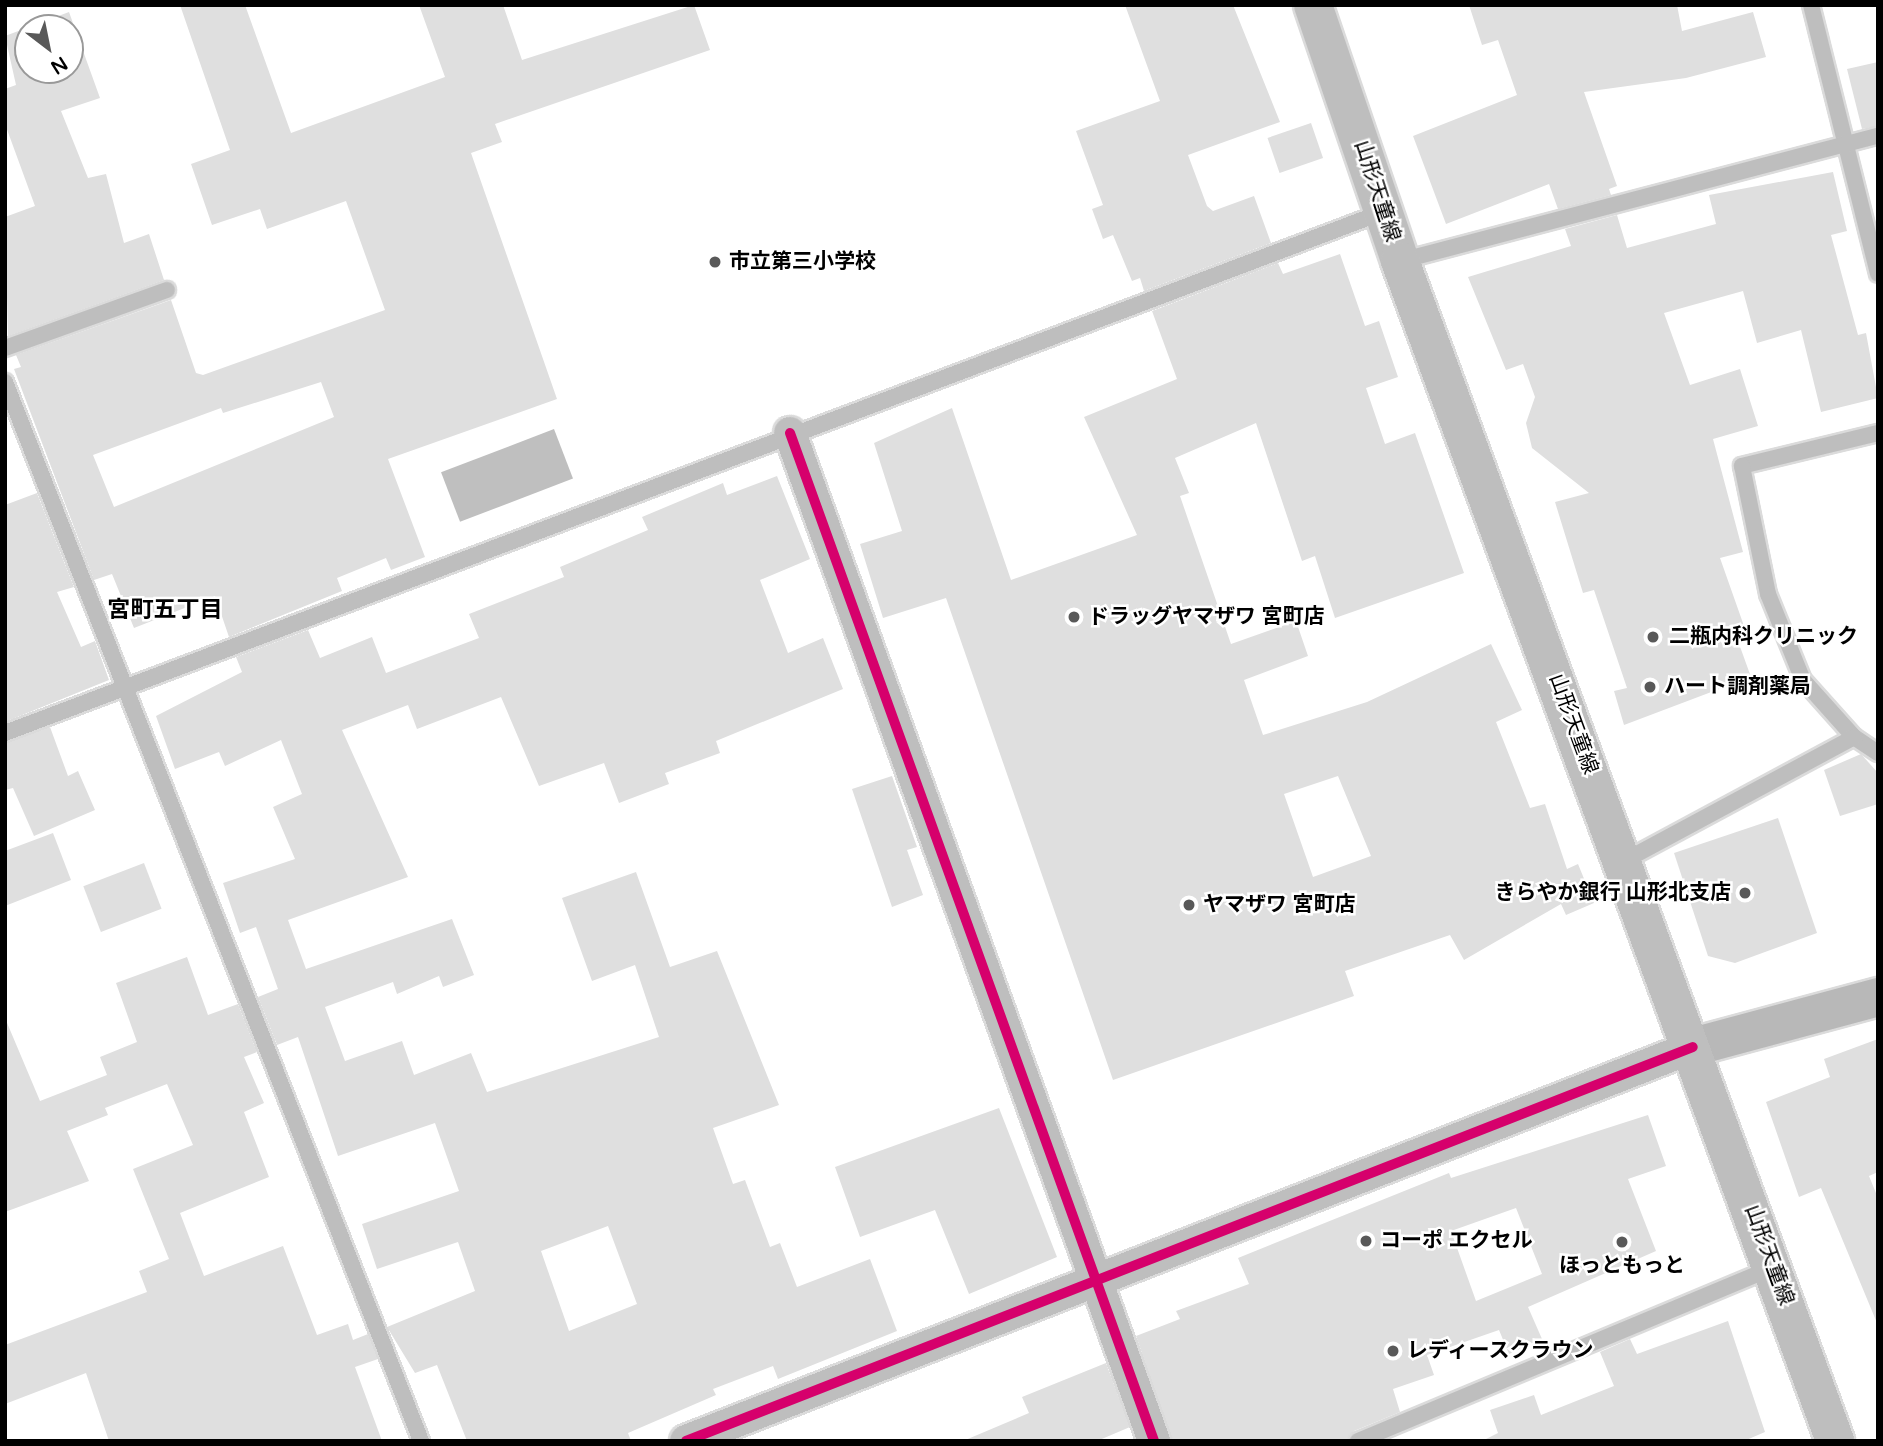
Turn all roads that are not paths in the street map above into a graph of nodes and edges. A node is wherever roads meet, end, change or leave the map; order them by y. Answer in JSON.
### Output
{"nodes":[{"id":1,"x":1313,"y":5,"type":"edge"},
{"id":2,"x":1811,"y":5,"type":"edge"},
{"id":3,"x":1878,"y":135,"type":"edge"},
{"id":4,"x":1844,"y":144,"type":"junction"},
{"id":5,"x":1385,"y":211,"type":"junction"},
{"id":6,"x":1400,"y":261,"type":"junction"},
{"id":7,"x":1878,"y":274,"type":"edge"},
{"id":8,"x":167,"y":290,"type":"dead end"},
{"id":9,"x":5,"y":348,"type":"edge"},
{"id":10,"x":5,"y":382,"type":"edge"},
{"id":11,"x":790,"y":433,"type":"junction"},
{"id":12,"x":1878,"y":433,"type":"edge"},
{"id":13,"x":126,"y":686,"type":"junction"},
{"id":14,"x":5,"y":733,"type":"edge"},
{"id":15,"x":1854,"y":737,"type":"junction"},
{"id":16,"x":1878,"y":753,"type":"edge"},
{"id":17,"x":1624,"y":861,"type":"junction"},
{"id":18,"x":1878,"y":997,"type":"edge"},
{"id":19,"x":1693,"y":1047,"type":"junction"},
{"id":20,"x":1773,"y":1268,"type":"junction"},
{"id":21,"x":1093,"y":1277,"type":"junction"},
{"id":22,"x":421,"y":1441,"type":"edge"},
{"id":23,"x":686,"y":1441,"type":"edge"},
{"id":24,"x":1154,"y":1441,"type":"edge"},
{"id":25,"x":1358,"y":1441,"type":"edge"},
{"id":26,"x":1835,"y":1441,"type":"edge"}],
"edges":[{"from":1,"to":5,"type":"main road","name":"山形天童線"},
{"from":2,"to":4,"type":"lane"},
{"from":3,"to":4,"type":"lane"},
{"from":4,"to":6,"type":"lane"},
{"from":4,"to":7,"type":"lane"},
{"from":5,"to":6,"type":"main road","name":"山形天童線"},
{"from":5,"to":11,"type":"lane"},
{"from":6,"to":17,"type":"main road","name":"山形天童線"},
{"from":8,"to":9,"type":"lane"},
{"from":10,"to":13,"type":"lane"},
{"from":11,"to":13,"type":"lane"},
{"from":11,"to":21,"type":"street"},
{"from":12,"to":15,"type":"lane"},
{"from":13,"to":14,"type":"lane"},
{"from":13,"to":22,"type":"lane"},
{"from":15,"to":16,"type":"lane"},
{"from":15,"to":17,"type":"lane"},
{"from":17,"to":19,"type":"main road","name":"山形天童線"},
{"from":18,"to":19,"type":"main road"},
{"from":19,"to":20,"type":"main road","name":"山形天童線"},
{"from":19,"to":21,"type":"street"},
{"from":20,"to":25,"type":"lane"},
{"from":20,"to":26,"type":"main road","name":"山形天童線"},
{"from":21,"to":23,"type":"street"},
{"from":21,"to":24,"type":"street"}]}
